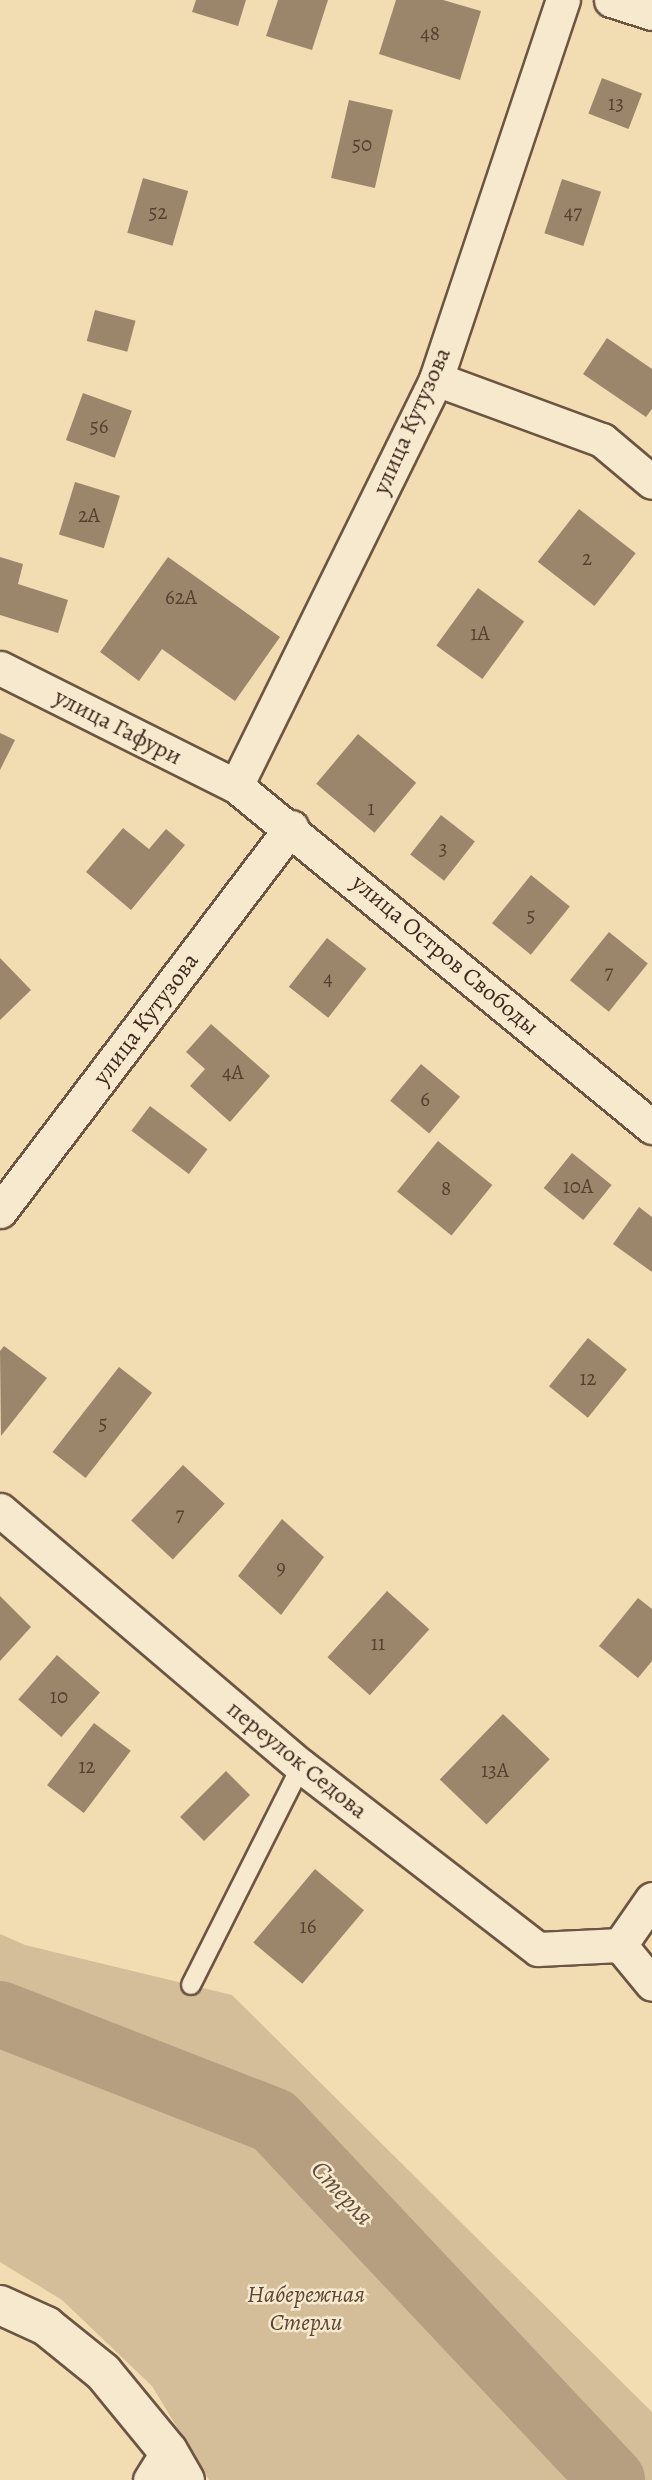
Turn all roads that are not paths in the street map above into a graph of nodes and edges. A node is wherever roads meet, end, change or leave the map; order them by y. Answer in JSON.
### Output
{"nodes":[{"id":1,"x":563,"y":0,"type":"edge"},
{"id":2,"x":611,"y":0,"type":"edge"},
{"id":3,"x":652,"y":13,"type":"edge"},
{"id":4,"x":436,"y":379,"type":"junction"},
{"id":5,"x":652,"y":482,"type":"edge"},
{"id":6,"x":0,"y":668,"type":"edge"},
{"id":7,"x":236,"y":786,"type":"junction"},
{"id":8,"x":291,"y":827,"type":"junction"},
{"id":9,"x":652,"y":1127,"type":"edge"},
{"id":10,"x":0,"y":1211,"type":"edge"},
{"id":11,"x":0,"y":1510,"type":"edge"},
{"id":12,"x":301,"y":1766,"type":"junction"},
{"id":13,"x":652,"y":1899,"type":"edge"},
{"id":14,"x":620,"y":1944,"type":"junction"},
{"id":15,"x":652,"y":1984,"type":"edge"},
{"id":16,"x":191,"y":1985,"type":"dead end"},
{"id":17,"x":0,"y":2305,"type":"edge"},
{"id":18,"x":168,"y":2470,"type":"edge"}],
"edges":[{"from":1,"to":4,"type":"street","name":"улица Кутузова"},
{"from":2,"to":3,"type":"street"},
{"from":4,"to":5,"type":"street"},
{"from":4,"to":7,"type":"street","name":"улица Кутузова"},
{"from":6,"to":7,"type":"street","name":"улица Гафури"},
{"from":7,"to":8,"type":"street","name":"улица Остров Свободы"},
{"from":8,"to":9,"type":"street","name":"улица Остров Свободы"},
{"from":8,"to":10,"type":"street","name":"улица Кутузова"},
{"from":11,"to":12,"type":"street","name":"переулок Седова"},
{"from":12,"to":14,"type":"street","name":"переулок Седова"},
{"from":12,"to":16,"type":"lane"},
{"from":13,"to":14,"type":"street"},
{"from":14,"to":15,"type":"street"},
{"from":17,"to":18,"type":"street"}]}
